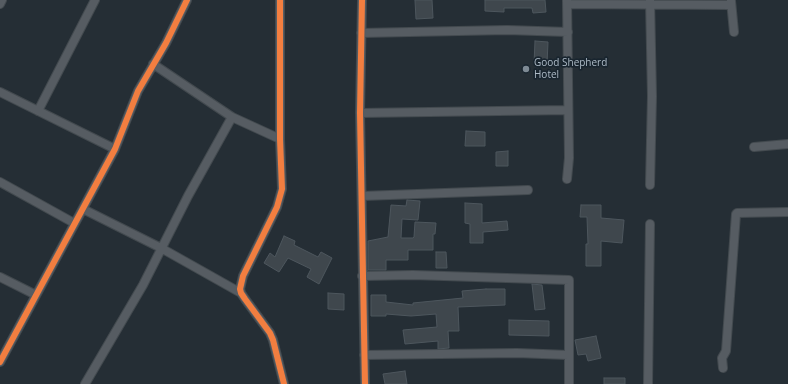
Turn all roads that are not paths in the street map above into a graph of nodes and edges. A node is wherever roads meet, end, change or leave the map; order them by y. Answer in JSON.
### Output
{"nodes":[{"id":1,"x":2,"y":0,"type":"edge"},
{"id":2,"x":95,"y":0,"type":"edge"},
{"id":3,"x":187,"y":0,"type":"edge"},
{"id":4,"x":280,"y":0,"type":"edge"},
{"id":5,"x":362,"y":0,"type":"edge"},
{"id":6,"x":567,"y":2,"type":"edge"},
{"id":7,"x":731,"y":2,"type":"edge"},
{"id":8,"x":650,"y":3,"type":"edge"},
{"id":9,"x":0,"y":4,"type":"edge"},
{"id":10,"x":568,"y":32,"type":"junction"},
{"id":11,"x":734,"y":32,"type":"dead end"},
{"id":12,"x":361,"y":33,"type":"junction"},
{"id":13,"x":153,"y":64,"type":"junction"},
{"id":14,"x":0,"y":92,"type":"edge"},
{"id":15,"x":568,"y":110,"type":"junction"},
{"id":16,"x":38,"y":111,"type":"junction"},
{"id":17,"x":360,"y":113,"type":"junction"},
{"id":18,"x":232,"y":117,"type":"junction"},
{"id":19,"x":280,"y":139,"type":"junction"},
{"id":20,"x":788,"y":144,"type":"edge"},
{"id":21,"x":754,"y":147,"type":"dead end"},
{"id":22,"x":115,"y":149,"type":"junction"},
{"id":23,"x":568,"y":179,"type":"dead end"},
{"id":24,"x":0,"y":182,"type":"edge"},
{"id":25,"x":650,"y":185,"type":"dead end"},
{"id":26,"x":528,"y":190,"type":"dead end"},
{"id":27,"x":362,"y":196,"type":"junction"},
{"id":28,"x":83,"y":208,"type":"junction"},
{"id":29,"x":788,"y":212,"type":"edge"},
{"id":30,"x":74,"y":223,"type":"junction"},
{"id":31,"x":650,"y":224,"type":"dead end"},
{"id":32,"x":161,"y":248,"type":"junction"},
{"id":33,"x":362,"y":276,"type":"junction"},
{"id":34,"x":0,"y":277,"type":"edge"},
{"id":35,"x":241,"y":293,"type":"junction"},
{"id":36,"x":36,"y":296,"type":"junction"},
{"id":37,"x":364,"y":355,"type":"junction"},
{"id":38,"x":568,"y":355,"type":"junction"},
{"id":39,"x":0,"y":362,"type":"edge"},
{"id":40,"x":723,"y":368,"type":"dead end"},
{"id":41,"x":86,"y":384,"type":"edge"},
{"id":42,"x":284,"y":384,"type":"edge"},
{"id":43,"x":365,"y":384,"type":"edge"},
{"id":44,"x":569,"y":384,"type":"edge"},
{"id":45,"x":648,"y":384,"type":"edge"}],
"edges":[{"from":1,"to":9,"type":"street"},
{"from":2,"to":16,"type":"street"},
{"from":3,"to":13,"type":"street"},
{"from":4,"to":19,"type":"street"},
{"from":5,"to":12,"type":"street"},
{"from":6,"to":8,"type":"street"},
{"from":6,"to":10,"type":"street"},
{"from":7,"to":8,"type":"street"},
{"from":7,"to":11,"type":"street"},
{"from":8,"to":25,"type":"street"},
{"from":10,"to":12,"type":"street"},
{"from":10,"to":15,"type":"street"},
{"from":12,"to":17,"type":"street"},
{"from":13,"to":18,"type":"street"},
{"from":13,"to":22,"type":"street"},
{"from":14,"to":16,"type":"street"},
{"from":15,"to":17,"type":"street"},
{"from":15,"to":23,"type":"street"},
{"from":16,"to":22,"type":"street"},
{"from":17,"to":27,"type":"street"},
{"from":18,"to":19,"type":"street"},
{"from":18,"to":32,"type":"street"},
{"from":19,"to":35,"type":"street"},
{"from":20,"to":21,"type":"street"},
{"from":22,"to":28,"type":"street"},
{"from":24,"to":30,"type":"street"},
{"from":26,"to":27,"type":"street"},
{"from":27,"to":33,"type":"street"},
{"from":28,"to":30,"type":"street"},
{"from":28,"to":32,"type":"street"},
{"from":29,"to":40,"type":"street"},
{"from":30,"to":36,"type":"street"},
{"from":31,"to":45,"type":"street"},
{"from":32,"to":35,"type":"street"},
{"from":32,"to":41,"type":"street"},
{"from":33,"to":37,"type":"street"},
{"from":33,"to":38,"type":"street"},
{"from":34,"to":36,"type":"street"},
{"from":35,"to":42,"type":"street"},
{"from":36,"to":39,"type":"street"},
{"from":37,"to":38,"type":"street"},
{"from":37,"to":43,"type":"street"},
{"from":38,"to":44,"type":"street"}]}
